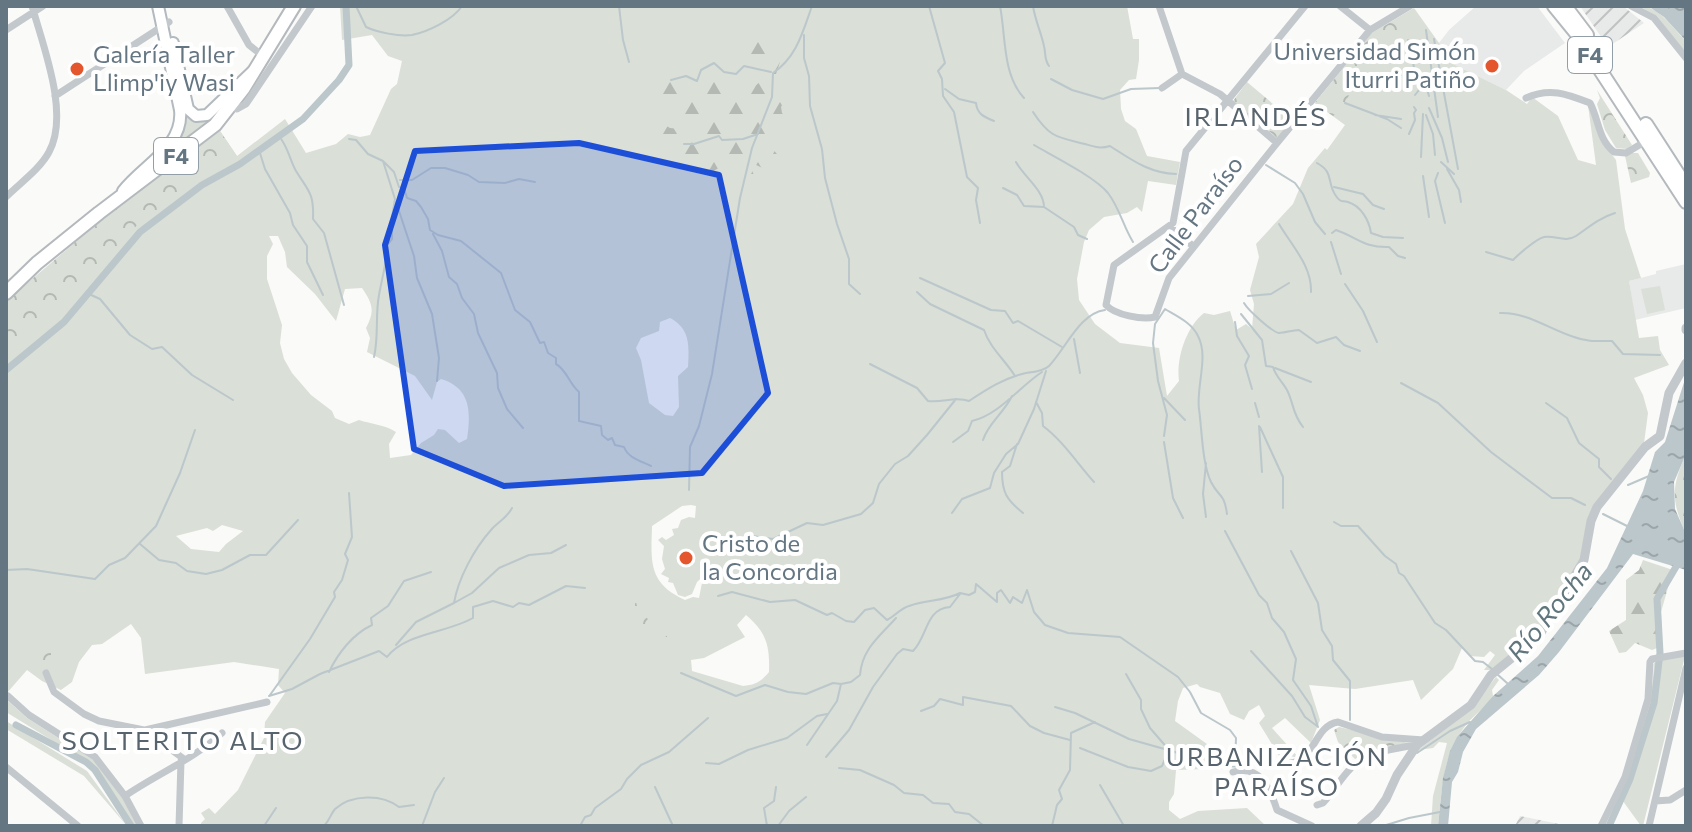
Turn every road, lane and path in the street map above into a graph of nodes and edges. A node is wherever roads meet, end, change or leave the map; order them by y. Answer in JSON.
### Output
{"nodes":[{"id":1,"x":43,"y":6,"type":"edge"},
{"id":2,"x":158,"y":6,"type":"edge"},
{"id":3,"x":166,"y":6,"type":"edge"},
{"id":4,"x":227,"y":6,"type":"edge"},
{"id":5,"x":294,"y":6,"type":"edge"},
{"id":6,"x":312,"y":6,"type":"edge"},
{"id":7,"x":1159,"y":6,"type":"edge"},
{"id":8,"x":1305,"y":6,"type":"edge"},
{"id":9,"x":1340,"y":6,"type":"edge"},
{"id":10,"x":1410,"y":6,"type":"edge"},
{"id":11,"x":1554,"y":6,"type":"edge"},
{"id":12,"x":1565,"y":6,"type":"edge"},
{"id":13,"x":1631,"y":6,"type":"edge"},
{"id":14,"x":32,"y":9,"type":"edge"},
{"id":15,"x":286,"y":22,"type":"junction"},
{"id":16,"x":166,"y":24,"type":"junction"},
{"id":17,"x":299,"y":25,"type":"junction"},
{"id":18,"x":6,"y":30,"type":"edge"},
{"id":19,"x":1370,"y":30,"type":"junction"},
{"id":20,"x":1686,"y":58,"type":"edge"},
{"id":21,"x":260,"y":63,"type":"junction"},
{"id":22,"x":1182,"y":74,"type":"junction"},
{"id":23,"x":1162,"y":88,"type":"dead end"},
{"id":24,"x":55,"y":96,"type":"junction"},
{"id":25,"x":1526,"y":98,"type":"dead end"},
{"id":26,"x":1228,"y":101,"type":"junction"},
{"id":27,"x":232,"y":106,"type":"junction"},
{"id":28,"x":1646,"y":141,"type":"junction"},
{"id":29,"x":1277,"y":143,"type":"junction"},
{"id":30,"x":1686,"y":186,"type":"edge"},
{"id":31,"x":6,"y":197,"type":"edge"},
{"id":32,"x":115,"y":201,"type":"junction"},
{"id":33,"x":1686,"y":202,"type":"edge"},
{"id":34,"x":1170,"y":227,"type":"junction"},
{"id":35,"x":1193,"y":246,"type":"junction"},
{"id":36,"x":6,"y":293,"type":"edge"},
{"id":37,"x":1686,"y":363,"type":"edge"},
{"id":38,"x":1686,"y":653,"type":"edge"},
{"id":39,"x":1686,"y":668,"type":"edge"},
{"id":40,"x":46,"y":673,"type":"dead end"},
{"id":41,"x":1684,"y":687,"type":"edge"},
{"id":42,"x":8,"y":696,"type":"dead end"},
{"id":43,"x":267,"y":702,"type":"dead end"},
{"id":44,"x":144,"y":730,"type":"junction"},
{"id":45,"x":222,"y":733,"type":"dead end"},
{"id":46,"x":1420,"y":743,"type":"junction"},
{"id":47,"x":182,"y":760,"type":"junction"},
{"id":48,"x":1291,"y":763,"type":"dead end"},
{"id":49,"x":6,"y":767,"type":"edge"},
{"id":50,"x":1233,"y":772,"type":"dead end"},
{"id":51,"x":1686,"y":790,"type":"edge"},
{"id":52,"x":125,"y":796,"type":"junction"},
{"id":53,"x":1655,"y":801,"type":"junction"},
{"id":54,"x":1317,"y":805,"type":"dead end"},
{"id":55,"x":76,"y":825,"type":"edge"},
{"id":56,"x":141,"y":826,"type":"edge"},
{"id":57,"x":179,"y":826,"type":"edge"},
{"id":58,"x":1312,"y":826,"type":"edge"},
{"id":59,"x":1361,"y":826,"type":"edge"},
{"id":60,"x":1601,"y":826,"type":"edge"},
{"id":61,"x":1649,"y":826,"type":"edge"}],
"edges":[{"from":1,"to":14,"type":"street"},
{"from":2,"to":16,"type":"main road"},
{"from":3,"to":16,"type":"main road"},
{"from":4,"to":21,"type":"street"},
{"from":5,"to":15,"type":"highway","number":"F4"},
{"from":6,"to":17,"type":"street"},
{"from":7,"to":22,"type":"street"},
{"from":8,"to":26,"type":"street"},
{"from":9,"to":19,"type":"street"},
{"from":10,"to":19,"type":"street","name":"Calle Paraíso"},
{"from":11,"to":28,"type":"highway","number":"F4"},
{"from":12,"to":30,"type":"highway","number":"F4"},
{"from":13,"to":20,"type":"street"},
{"from":14,"to":18,"type":"street"},
{"from":14,"to":24,"type":"street"},
{"from":15,"to":17,"type":"street"},
{"from":15,"to":21,"type":"highway","number":"F4"},
{"from":16,"to":21,"type":"main road"},
{"from":16,"to":24,"type":"street"},
{"from":16,"to":32,"type":"main road"},
{"from":17,"to":27,"type":"street"},
{"from":19,"to":29,"type":"street","name":"Calle Paraíso"},
{"from":21,"to":27,"type":"highway","number":"F4"},
{"from":22,"to":23,"type":"street"},
{"from":22,"to":26,"type":"street"},
{"from":24,"to":31,"type":"street"},
{"from":25,"to":28,"type":"street"},
{"from":26,"to":29,"type":"street"},
{"from":26,"to":34,"type":"street"},
{"from":27,"to":32,"type":"highway","number":"F4"},
{"from":28,"to":33,"type":"highway","number":"F4"},
{"from":29,"to":35,"type":"street","name":"Calle Paraíso"},
{"from":32,"to":36,"type":"highway","number":"F4"},
{"from":34,"to":35,"type":"street"},
{"from":34,"to":35,"type":"street","name":"Calle Paraíso"},
{"from":37,"to":46,"type":"street"},
{"from":38,"to":60,"type":"street"},
{"from":39,"to":41,"type":"street"},
{"from":40,"to":44,"type":"street"},
{"from":41,"to":53,"type":"street"},
{"from":42,"to":52,"type":"street"},
{"from":43,"to":44,"type":"street"},
{"from":44,"to":47,"type":"street"},
{"from":45,"to":47,"type":"street"},
{"from":46,"to":48,"type":"street"},
{"from":46,"to":54,"type":"street"},
{"from":46,"to":59,"type":"street"},
{"from":47,"to":52,"type":"street"},
{"from":47,"to":57,"type":"street"},
{"from":49,"to":55,"type":"street"},
{"from":50,"to":58,"type":"street"},
{"from":51,"to":53,"type":"street"},
{"from":52,"to":56,"type":"street"},
{"from":53,"to":61,"type":"street"}]}
